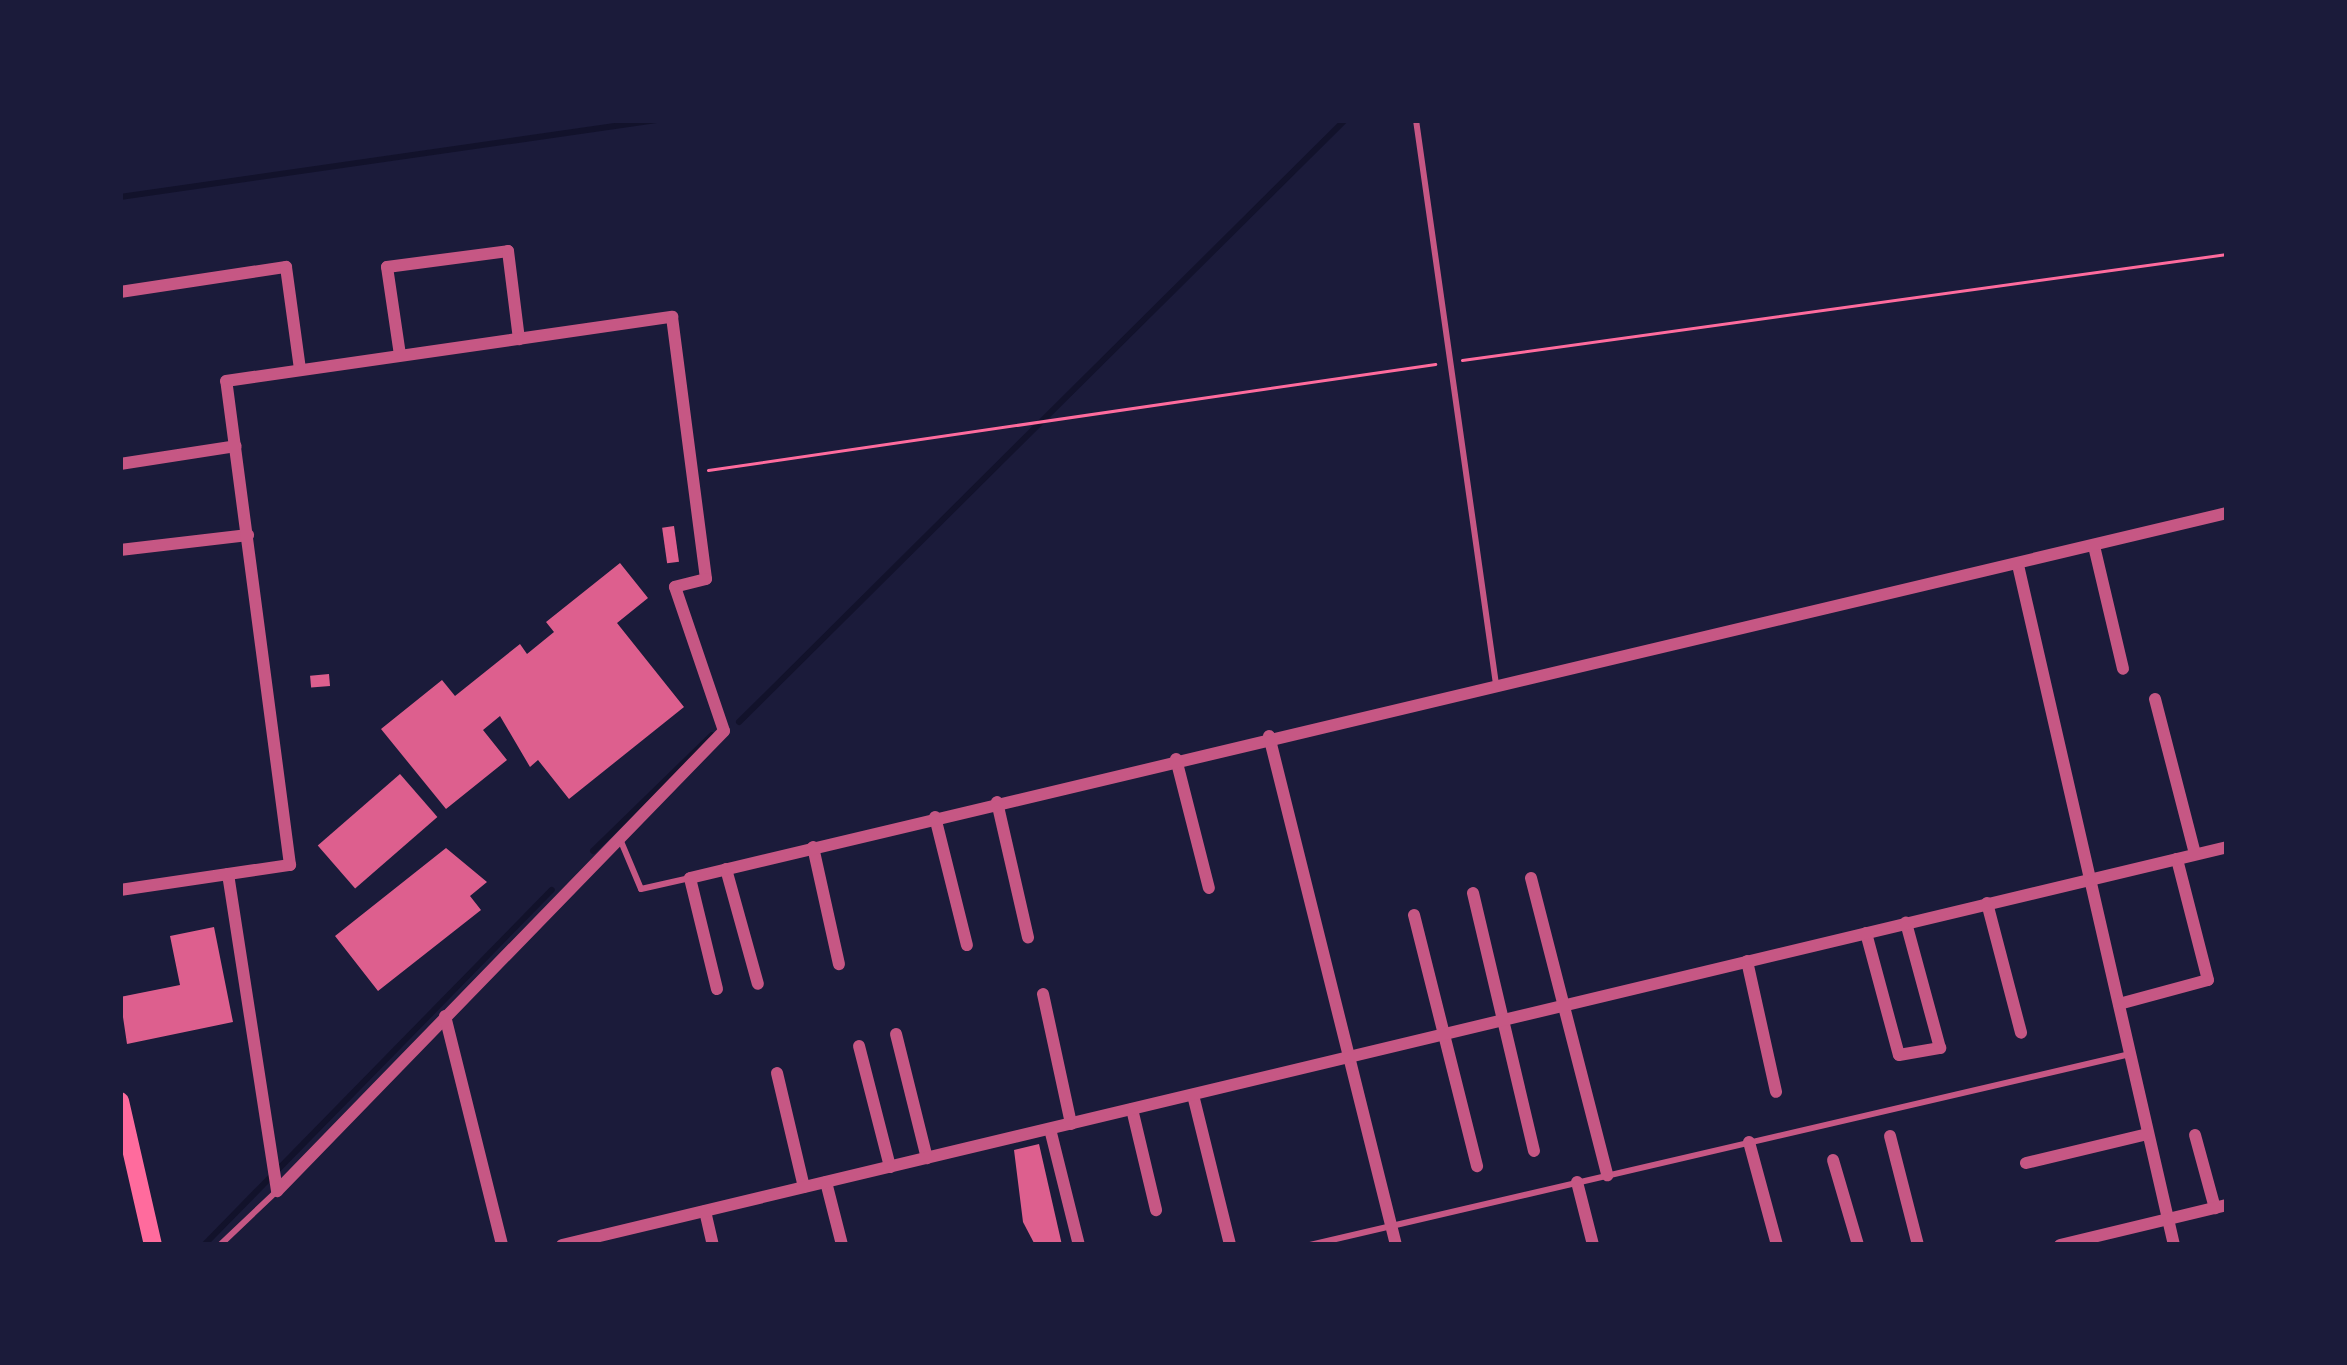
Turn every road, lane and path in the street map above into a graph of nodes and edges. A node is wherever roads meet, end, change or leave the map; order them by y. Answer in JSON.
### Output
{"nodes":[{"id":1,"x":1416,"y":120,"type":"edge"},
{"id":2,"x":2227,"y":254,"type":"edge"},
{"id":3,"x":120,"y":292,"type":"edge"},
{"id":4,"x":519,"y":339,"type":"junction"},
{"id":5,"x":400,"y":355,"type":"junction"},
{"id":6,"x":1450,"y":362,"type":"junction"},
{"id":7,"x":299,"y":369,"type":"junction"},
{"id":8,"x":236,"y":446,"type":"junction"},
{"id":9,"x":120,"y":464,"type":"edge"},
{"id":10,"x":694,"y":472,"type":"junction"},
{"id":11,"x":2227,"y":513,"type":"edge"},
{"id":12,"x":248,"y":535,"type":"junction"},
{"id":13,"x":2094,"y":546,"type":"junction"},
{"id":14,"x":120,"y":550,"type":"edge"},
{"id":15,"x":2018,"y":565,"type":"junction"},
{"id":16,"x":2123,"y":669,"type":"dead end"},
{"id":17,"x":1496,"y":684,"type":"junction"},
{"id":18,"x":2155,"y":699,"type":"dead end"},
{"id":19,"x":1269,"y":736,"type":"junction"},
{"id":20,"x":1175,"y":759,"type":"junction"},
{"id":21,"x":997,"y":802,"type":"junction"},
{"id":22,"x":935,"y":818,"type":"junction"},
{"id":23,"x":618,"y":835,"type":"junction"},
{"id":24,"x":2227,"y":847,"type":"edge"},
{"id":25,"x":813,"y":848,"type":"junction"},
{"id":26,"x":2195,"y":854,"type":"junction"},
{"id":27,"x":2177,"y":859,"type":"junction"},
{"id":28,"x":726,"y":869,"type":"junction"},
{"id":29,"x":228,"y":874,"type":"junction"},
{"id":30,"x":690,"y":878,"type":"junction"},
{"id":31,"x":1531,"y":878,"type":"dead end"},
{"id":32,"x":2090,"y":878,"type":"junction"},
{"id":33,"x":1209,"y":888,"type":"dead end"},
{"id":34,"x":120,"y":890,"type":"edge"},
{"id":35,"x":1474,"y":893,"type":"dead end"},
{"id":36,"x":1987,"y":903,"type":"junction"},
{"id":37,"x":1414,"y":915,"type":"dead end"},
{"id":38,"x":1906,"y":923,"type":"junction"},
{"id":39,"x":1866,"y":933,"type":"junction"},
{"id":40,"x":1028,"y":937,"type":"dead end"},
{"id":41,"x":967,"y":945,"type":"dead end"},
{"id":42,"x":1747,"y":961,"type":"junction"},
{"id":43,"x":839,"y":964,"type":"dead end"},
{"id":44,"x":758,"y":984,"type":"dead end"},
{"id":45,"x":717,"y":989,"type":"dead end"},
{"id":46,"x":1042,"y":994,"type":"dead end"},
{"id":47,"x":2119,"y":1004,"type":"junction"},
{"id":48,"x":1564,"y":1006,"type":"junction"},
{"id":49,"x":445,"y":1016,"type":"junction"},
{"id":50,"x":1505,"y":1020,"type":"junction"},
{"id":51,"x":2021,"y":1033,"type":"dead end"},
{"id":52,"x":896,"y":1034,"type":"dead end"},
{"id":53,"x":1443,"y":1035,"type":"junction"},
{"id":54,"x":859,"y":1046,"type":"dead end"},
{"id":55,"x":2130,"y":1054,"type":"junction"},
{"id":56,"x":1352,"y":1057,"type":"junction"},
{"id":57,"x":777,"y":1073,"type":"dead end"},
{"id":58,"x":1776,"y":1092,"type":"dead end"},
{"id":59,"x":1193,"y":1095,"type":"junction"},
{"id":60,"x":120,"y":1101,"type":"edge"},
{"id":61,"x":1132,"y":1109,"type":"junction"},
{"id":62,"x":1071,"y":1124,"type":"junction"},
{"id":63,"x":1050,"y":1129,"type":"junction"},
{"id":64,"x":2148,"y":1134,"type":"junction"},
{"id":65,"x":2195,"y":1135,"type":"dead end"},
{"id":66,"x":1890,"y":1136,"type":"dead end"},
{"id":67,"x":1749,"y":1142,"type":"junction"},
{"id":68,"x":1534,"y":1151,"type":"dead end"},
{"id":69,"x":927,"y":1158,"type":"junction"},
{"id":70,"x":1833,"y":1160,"type":"dead end"},
{"id":71,"x":2026,"y":1163,"type":"dead end"},
{"id":72,"x":1477,"y":1166,"type":"dead end"},
{"id":73,"x":890,"y":1167,"type":"junction"},
{"id":74,"x":1607,"y":1175,"type":"junction"},
{"id":75,"x":826,"y":1182,"type":"junction"},
{"id":76,"x":1577,"y":1182,"type":"junction"},
{"id":77,"x":804,"y":1187,"type":"junction"},
{"id":78,"x":278,"y":1191,"type":"junction"},
{"id":79,"x":2221,"y":1206,"type":"edge"},
{"id":80,"x":1156,"y":1210,"type":"dead end"},
{"id":81,"x":705,"y":1211,"type":"junction"},
{"id":82,"x":2168,"y":1219,"type":"junction"},
{"id":83,"x":1392,"y":1225,"type":"junction"},
{"id":84,"x":153,"y":1245,"type":"edge"},
{"id":85,"x":220,"y":1245,"type":"edge"},
{"id":86,"x":502,"y":1245,"type":"edge"},
{"id":87,"x":562,"y":1245,"type":"edge"},
{"id":88,"x":713,"y":1245,"type":"edge"},
{"id":89,"x":842,"y":1245,"type":"edge"},
{"id":90,"x":1079,"y":1245,"type":"edge"},
{"id":91,"x":1230,"y":1245,"type":"edge"},
{"id":92,"x":1310,"y":1245,"type":"edge"},
{"id":93,"x":1396,"y":1245,"type":"edge"},
{"id":94,"x":1593,"y":1245,"type":"edge"},
{"id":95,"x":1777,"y":1245,"type":"edge"},
{"id":96,"x":1858,"y":1245,"type":"edge"},
{"id":97,"x":1918,"y":1245,"type":"edge"},
{"id":98,"x":2060,"y":1245,"type":"edge"},
{"id":99,"x":2174,"y":1245,"type":"edge"}],
"edges":[{"from":1,"to":6,"type":"lane"},
{"from":2,"to":6,"type":"path"},
{"from":3,"to":7,"type":"street"},
{"from":4,"to":5,"type":"street"},
{"from":4,"to":5,"type":"street"},
{"from":4,"to":10,"type":"street"},
{"from":5,"to":7,"type":"street"},
{"from":6,"to":10,"type":"path"},
{"from":6,"to":17,"type":"lane"},
{"from":7,"to":8,"type":"street"},
{"from":8,"to":9,"type":"street"},
{"from":8,"to":12,"type":"street"},
{"from":10,"to":23,"type":"street"},
{"from":11,"to":13,"type":"street"},
{"from":12,"to":14,"type":"street"},
{"from":12,"to":29,"type":"street"},
{"from":13,"to":15,"type":"street"},
{"from":13,"to":16,"type":"street"},
{"from":15,"to":17,"type":"street"},
{"from":15,"to":32,"type":"street"},
{"from":17,"to":19,"type":"street"},
{"from":18,"to":26,"type":"street"},
{"from":19,"to":20,"type":"street"},
{"from":19,"to":56,"type":"street"},
{"from":20,"to":21,"type":"street"},
{"from":20,"to":33,"type":"street"},
{"from":21,"to":22,"type":"street"},
{"from":21,"to":40,"type":"street"},
{"from":22,"to":25,"type":"street"},
{"from":22,"to":41,"type":"street"},
{"from":23,"to":30,"type":"lane"},
{"from":23,"to":49,"type":"street"},
{"from":24,"to":26,"type":"street"},
{"from":25,"to":28,"type":"street"},
{"from":25,"to":43,"type":"street"},
{"from":26,"to":27,"type":"street"},
{"from":27,"to":32,"type":"street"},
{"from":27,"to":47,"type":"street"},
{"from":28,"to":30,"type":"street"},
{"from":28,"to":44,"type":"street"},
{"from":29,"to":34,"type":"street"},
{"from":29,"to":78,"type":"street"},
{"from":30,"to":45,"type":"street"},
{"from":31,"to":48,"type":"street"},
{"from":32,"to":36,"type":"street"},
{"from":32,"to":47,"type":"street"},
{"from":35,"to":50,"type":"street"},
{"from":36,"to":38,"type":"street"},
{"from":36,"to":51,"type":"street"},
{"from":37,"to":53,"type":"street"},
{"from":38,"to":39,"type":"street"},
{"from":38,"to":39,"type":"street"},
{"from":39,"to":42,"type":"street"},
{"from":42,"to":48,"type":"street"},
{"from":42,"to":58,"type":"street"},
{"from":46,"to":62,"type":"street"},
{"from":47,"to":55,"type":"street"},
{"from":48,"to":50,"type":"street"},
{"from":48,"to":74,"type":"street"},
{"from":49,"to":78,"type":"street"},
{"from":49,"to":86,"type":"street"},
{"from":50,"to":53,"type":"street"},
{"from":50,"to":68,"type":"street"},
{"from":52,"to":69,"type":"street"},
{"from":53,"to":56,"type":"street"},
{"from":53,"to":72,"type":"street"},
{"from":54,"to":73,"type":"street"},
{"from":55,"to":64,"type":"street"},
{"from":55,"to":67,"type":"lane"},
{"from":56,"to":59,"type":"street"},
{"from":56,"to":83,"type":"street"},
{"from":57,"to":77,"type":"street"},
{"from":59,"to":61,"type":"street"},
{"from":59,"to":91,"type":"street"},
{"from":60,"to":84,"type":"main road"},
{"from":61,"to":62,"type":"street"},
{"from":61,"to":80,"type":"street"},
{"from":62,"to":63,"type":"street"},
{"from":63,"to":69,"type":"street"},
{"from":63,"to":90,"type":"street"},
{"from":64,"to":71,"type":"street"},
{"from":64,"to":82,"type":"street"},
{"from":65,"to":79,"type":"street"},
{"from":66,"to":97,"type":"street"},
{"from":67,"to":74,"type":"lane"},
{"from":67,"to":95,"type":"street"},
{"from":69,"to":73,"type":"street"},
{"from":70,"to":96,"type":"street"},
{"from":73,"to":75,"type":"street"},
{"from":74,"to":76,"type":"lane"},
{"from":75,"to":77,"type":"street"},
{"from":75,"to":89,"type":"street"},
{"from":76,"to":83,"type":"lane"},
{"from":76,"to":94,"type":"street"},
{"from":77,"to":81,"type":"street"},
{"from":78,"to":85,"type":"lane"},
{"from":79,"to":82,"type":"street"},
{"from":81,"to":87,"type":"street"},
{"from":81,"to":88,"type":"street"},
{"from":82,"to":98,"type":"street"},
{"from":82,"to":99,"type":"street"},
{"from":83,"to":92,"type":"lane"},
{"from":83,"to":93,"type":"street"}]}
